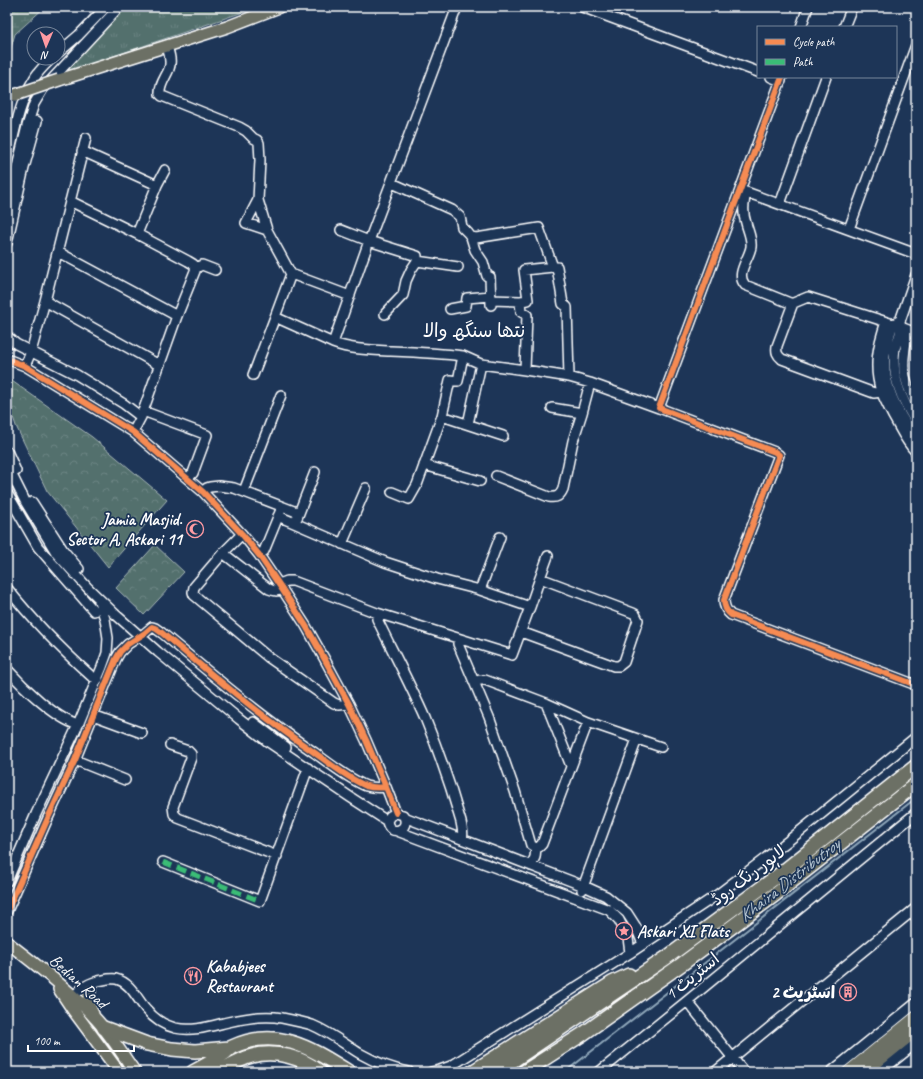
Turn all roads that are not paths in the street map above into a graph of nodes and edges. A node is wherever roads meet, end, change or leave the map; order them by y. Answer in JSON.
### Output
{"nodes":[{"id":1,"x":106,"y":7,"type":"edge"},
{"id":2,"x":119,"y":7,"type":"edge"},
{"id":3,"x":279,"y":7,"type":"edge"},
{"id":4,"x":457,"y":7,"type":"edge"},
{"id":5,"x":582,"y":7,"type":"edge"},
{"id":6,"x":808,"y":7,"type":"edge"},
{"id":7,"x":852,"y":7,"type":"edge"},
{"id":8,"x":801,"y":26,"type":"edge"},
{"id":9,"x":844,"y":26,"type":"edge"},
{"id":10,"x":916,"y":45,"type":"edge"},
{"id":11,"x":66,"y":46,"type":"edge"},
{"id":12,"x":167,"y":46,"type":"junction"},
{"id":13,"x":45,"y":66,"type":"edge"},
{"id":14,"x":757,"y":72,"type":"edge"},
{"id":15,"x":826,"y":78,"type":"edge"},
{"id":16,"x":782,"y":79,"type":"edge"},
{"id":17,"x":11,"y":97,"type":"edge"},
{"id":18,"x":37,"y":121,"type":"dead end"},
{"id":19,"x":86,"y":138,"type":"dead end"},
{"id":20,"x":82,"y":151,"type":"junction"},
{"id":21,"x":7,"y":164,"type":"edge"},
{"id":22,"x":165,"y":170,"type":"dead end"},
{"id":23,"x":392,"y":183,"type":"junction"},
{"id":24,"x":157,"y":185,"type":"junction"},
{"id":25,"x":258,"y":200,"type":"junction"},
{"id":26,"x":70,"y":201,"type":"junction"},
{"id":27,"x":780,"y":204,"type":"junction"},
{"id":28,"x":7,"y":208,"type":"edge"},
{"id":29,"x":849,"y":229,"type":"junction"},
{"id":30,"x":267,"y":230,"type":"junction"},
{"id":31,"x":341,"y":230,"type":"dead end"},
{"id":32,"x":137,"y":234,"type":"junction"},
{"id":33,"x":471,"y":237,"type":"junction"},
{"id":34,"x":369,"y":241,"type":"junction"},
{"id":35,"x":7,"y":243,"type":"edge"},
{"id":36,"x":58,"y":252,"type":"junction"},
{"id":37,"x":916,"y":254,"type":"edge"},
{"id":38,"x":417,"y":261,"type":"junction"},
{"id":39,"x":458,"y":267,"type":"dead end"},
{"id":40,"x":553,"y":267,"type":"junction"},
{"id":41,"x":196,"y":268,"type":"junction"},
{"id":42,"x":215,"y":270,"type":"dead end"},
{"id":43,"x":291,"y":274,"type":"junction"},
{"id":44,"x":916,"y":275,"type":"edge"},
{"id":45,"x":350,"y":296,"type":"junction"},
{"id":46,"x":491,"y":300,"type":"junction"},
{"id":47,"x":46,"y":301,"type":"junction"},
{"id":48,"x":520,"y":301,"type":"junction"},
{"id":49,"x":791,"y":304,"type":"junction"},
{"id":50,"x":450,"y":309,"type":"dead end"},
{"id":51,"x":385,"y":314,"type":"dead end"},
{"id":52,"x":178,"y":316,"type":"junction"},
{"id":53,"x":275,"y":317,"type":"junction"},
{"id":54,"x":901,"y":326,"type":"edge"},
{"id":55,"x":7,"y":336,"type":"edge"},
{"id":56,"x":333,"y":343,"type":"junction"},
{"id":57,"x":31,"y":352,"type":"junction"},
{"id":58,"x":462,"y":356,"type":"junction"},
{"id":59,"x":7,"y":358,"type":"edge"},
{"id":60,"x":481,"y":364,"type":"junction"},
{"id":61,"x":159,"y":365,"type":"junction"},
{"id":62,"x":25,"y":366,"type":"junction"},
{"id":63,"x":525,"y":370,"type":"junction"},
{"id":64,"x":253,"y":375,"type":"dead end"},
{"id":65,"x":569,"y":377,"type":"junction"},
{"id":66,"x":590,"y":383,"type":"junction"},
{"id":67,"x":881,"y":392,"type":"junction"},
{"id":68,"x":281,"y":395,"type":"dead end"},
{"id":69,"x":916,"y":404,"type":"edge"},
{"id":70,"x":552,"y":408,"type":"dead end"},
{"id":71,"x":659,"y":408,"type":"junction"},
{"id":72,"x":582,"y":413,"type":"junction"},
{"id":73,"x":142,"y":414,"type":"junction"},
{"id":74,"x":442,"y":416,"type":"junction"},
{"id":75,"x":916,"y":422,"type":"edge"},
{"id":76,"x":468,"y":424,"type":"junction"},
{"id":77,"x":133,"y":432,"type":"junction"},
{"id":78,"x":503,"y":436,"type":"dead end"},
{"id":79,"x":916,"y":438,"type":"edge"},
{"id":80,"x":7,"y":451,"type":"edge"},
{"id":81,"x":916,"y":452,"type":"edge"},
{"id":82,"x":7,"y":465,"type":"edge"},
{"id":83,"x":424,"y":465,"type":"junction"},
{"id":84,"x":315,"y":472,"type":"dead end"},
{"id":85,"x":496,"y":476,"type":"dead end"},
{"id":86,"x":188,"y":478,"type":"junction"},
{"id":87,"x":480,"y":481,"type":"dead end"},
{"id":88,"x":366,"y":488,"type":"dead end"},
{"id":89,"x":244,"y":491,"type":"junction"},
{"id":90,"x":203,"y":492,"type":"junction"},
{"id":91,"x":392,"y":492,"type":"dead end"},
{"id":92,"x":7,"y":493,"type":"edge"},
{"id":93,"x":281,"y":507,"type":"junction"},
{"id":94,"x":299,"y":513,"type":"junction"},
{"id":95,"x":278,"y":516,"type":"junction"},
{"id":96,"x":295,"y":523,"type":"junction"},
{"id":97,"x":242,"y":534,"type":"junction"},
{"id":98,"x":500,"y":537,"type":"dead end"},
{"id":99,"x":342,"y":544,"type":"junction"},
{"id":100,"x":223,"y":553,"type":"junction"},
{"id":101,"x":259,"y":555,"type":"junction"},
{"id":102,"x":548,"y":556,"type":"dead end"},
{"id":103,"x":540,"y":578,"type":"junction"},
{"id":104,"x":281,"y":586,"type":"junction"},
{"id":105,"x":7,"y":588,"type":"edge"},
{"id":106,"x":480,"y":590,"type":"junction"},
{"id":107,"x":98,"y":598,"type":"junction"},
{"id":108,"x":530,"y":607,"type":"junction"},
{"id":109,"x":94,"y":612,"type":"dead end"},
{"id":110,"x":377,"y":613,"type":"junction"},
{"id":111,"x":119,"y":614,"type":"junction"},
{"id":112,"x":105,"y":619,"type":"junction"},
{"id":113,"x":521,"y":632,"type":"junction"},
{"id":114,"x":143,"y":635,"type":"junction"},
{"id":115,"x":458,"y":639,"type":"junction"},
{"id":116,"x":7,"y":669,"type":"edge"},
{"id":117,"x":107,"y":669,"type":"junction"},
{"id":118,"x":12,"y":678,"type":"edge"},
{"id":119,"x":98,"y":679,"type":"junction"},
{"id":120,"x":475,"y":682,"type":"junction"},
{"id":121,"x":916,"y":685,"type":"edge"},
{"id":122,"x":546,"y":703,"type":"junction"},
{"id":123,"x":349,"y":704,"type":"junction"},
{"id":124,"x":93,"y":714,"type":"junction"},
{"id":125,"x":588,"y":722,"type":"junction"},
{"id":126,"x":78,"y":725,"type":"junction"},
{"id":127,"x":142,"y":733,"type":"dead end"},
{"id":128,"x":916,"y":737,"type":"edge"},
{"id":129,"x":637,"y":739,"type":"junction"},
{"id":130,"x":170,"y":744,"type":"dead end"},
{"id":131,"x":662,"y":747,"type":"dead end"},
{"id":132,"x":59,"y":763,"type":"junction"},
{"id":133,"x":73,"y":764,"type":"junction"},
{"id":134,"x":571,"y":766,"type":"junction"},
{"id":135,"x":916,"y":766,"type":"edge"},
{"id":136,"x":308,"y":768,"type":"junction"},
{"id":137,"x":125,"y":780,"type":"dead end"},
{"id":138,"x":916,"y":784,"type":"edge"},
{"id":139,"x":386,"y":787,"type":"junction"},
{"id":140,"x":916,"y":813,"type":"edge"},
{"id":141,"x":36,"y":814,"type":"junction"},
{"id":142,"x":394,"y":817,"type":"junction"},
{"id":143,"x":48,"y":818,"type":"junction"},
{"id":144,"x":397,"y":831,"type":"junction"},
{"id":145,"x":462,"y":839,"type":"junction"},
{"id":146,"x":536,"y":848,"type":"junction"},
{"id":147,"x":277,"y":856,"type":"junction"},
{"id":148,"x":163,"y":862,"type":"dead end"},
{"id":149,"x":531,"y":866,"type":"junction"},
{"id":150,"x":7,"y":881,"type":"edge"},
{"id":151,"x":584,"y":886,"type":"junction"},
{"id":152,"x":579,"y":899,"type":"junction"},
{"id":153,"x":916,"y":908,"type":"edge"},
{"id":154,"x":7,"y":911,"type":"edge"},
{"id":155,"x":7,"y":942,"type":"edge"},
{"id":156,"x":644,"y":944,"type":"junction"},
{"id":157,"x":630,"y":952,"type":"junction"},
{"id":158,"x":666,"y":958,"type":"junction"},
{"id":159,"x":99,"y":981,"type":"junction"},
{"id":160,"x":90,"y":991,"type":"junction"},
{"id":161,"x":687,"y":1001,"type":"junction"},
{"id":162,"x":73,"y":1003,"type":"junction"},
{"id":163,"x":916,"y":1003,"type":"edge"},
{"id":164,"x":916,"y":1017,"type":"edge"},
{"id":165,"x":95,"y":1018,"type":"junction"},
{"id":166,"x":104,"y":1028,"type":"junction"},
{"id":167,"x":916,"y":1030,"type":"edge"},
{"id":168,"x":916,"y":1043,"type":"edge"},
{"id":169,"x":230,"y":1048,"type":"junction"},
{"id":170,"x":733,"y":1058,"type":"junction"},
{"id":171,"x":119,"y":1072,"type":"edge"},
{"id":172,"x":135,"y":1072,"type":"edge"},
{"id":173,"x":193,"y":1072,"type":"edge"},
{"id":174,"x":218,"y":1072,"type":"edge"},
{"id":175,"x":320,"y":1072,"type":"edge"},
{"id":176,"x":349,"y":1072,"type":"edge"},
{"id":177,"x":409,"y":1072,"type":"edge"},
{"id":178,"x":431,"y":1072,"type":"edge"},
{"id":179,"x":472,"y":1072,"type":"edge"},
{"id":180,"x":496,"y":1072,"type":"edge"},
{"id":181,"x":524,"y":1072,"type":"edge"},
{"id":182,"x":598,"y":1072,"type":"edge"},
{"id":183,"x":715,"y":1072,"type":"edge"},
{"id":184,"x":744,"y":1072,"type":"edge"},
{"id":185,"x":831,"y":1072,"type":"edge"},
{"id":186,"x":848,"y":1072,"type":"edge"},
{"id":187,"x":865,"y":1072,"type":"edge"},
{"id":188,"x":880,"y":1072,"type":"edge"}],
"edges":[{"from":1,"to":11,"type":"street"},
{"from":2,"to":28,"type":"street"},
{"from":3,"to":12,"type":"main road"},
{"from":4,"to":23,"type":"street"},
{"from":5,"to":14,"type":"street"},
{"from":6,"to":8,"type":"street"},
{"from":7,"to":9,"type":"street"},
{"from":10,"to":29,"type":"street"},
{"from":12,"to":17,"type":"main road","bridge":true},
{"from":12,"to":25,"type":"street"},
{"from":13,"to":21,"type":"street"},
{"from":15,"to":27,"type":"street"},
{"from":16,"to":71,"type":"street"},
{"from":18,"to":35,"type":"street"},
{"from":19,"to":20,"type":"street"},
{"from":20,"to":24,"type":"street"},
{"from":20,"to":26,"type":"street"},
{"from":22,"to":24,"type":"street"},
{"from":23,"to":33,"type":"street"},
{"from":23,"to":34,"type":"street"},
{"from":24,"to":32,"type":"street"},
{"from":25,"to":30,"type":"street"},
{"from":25,"to":30,"type":"street"},
{"from":26,"to":32,"type":"street"},
{"from":26,"to":36,"type":"street"},
{"from":27,"to":29,"type":"street"},
{"from":27,"to":49,"type":"street"},
{"from":29,"to":37,"type":"street"},
{"from":30,"to":43,"type":"street"},
{"from":31,"to":34,"type":"street"},
{"from":32,"to":41,"type":"street"},
{"from":33,"to":40,"type":"street"},
{"from":33,"to":46,"type":"street"},
{"from":34,"to":38,"type":"street"},
{"from":34,"to":45,"type":"street"},
{"from":36,"to":47,"type":"street"},
{"from":36,"to":52,"type":"street"},
{"from":38,"to":39,"type":"street"},
{"from":38,"to":51,"type":"street"},
{"from":40,"to":48,"type":"street"},
{"from":40,"to":65,"type":"street"},
{"from":41,"to":42,"type":"street"},
{"from":41,"to":52,"type":"street"},
{"from":43,"to":45,"type":"street"},
{"from":43,"to":53,"type":"street"},
{"from":44,"to":54,"type":"street"},
{"from":45,"to":56,"type":"street"},
{"from":46,"to":48,"type":"street"},
{"from":46,"to":50,"type":"street"},
{"from":47,"to":57,"type":"street"},
{"from":47,"to":61,"type":"street"},
{"from":48,"to":63,"type":"street"},
{"from":49,"to":54,"type":"street"},
{"from":49,"to":67,"type":"street"},
{"from":52,"to":61,"type":"street"},
{"from":53,"to":56,"type":"street"},
{"from":53,"to":64,"type":"street"},
{"from":54,"to":67,"type":"street"},
{"from":54,"to":69,"type":"street"},
{"from":54,"to":75,"type":"street"},
{"from":54,"to":79,"type":"street"},
{"from":55,"to":57,"type":"street"},
{"from":56,"to":58,"type":"street"},
{"from":57,"to":62,"type":"street"},
{"from":57,"to":73,"type":"street"},
{"from":58,"to":60,"type":"street"},
{"from":58,"to":74,"type":"street"},
{"from":59,"to":62,"type":"street"},
{"from":60,"to":63,"type":"street"},
{"from":60,"to":76,"type":"street"},
{"from":61,"to":73,"type":"street"},
{"from":62,"to":77,"type":"street"},
{"from":63,"to":65,"type":"street"},
{"from":65,"to":66,"type":"street"},
{"from":66,"to":71,"type":"street"},
{"from":66,"to":72,"type":"street"},
{"from":67,"to":81,"type":"street"},
{"from":68,"to":89,"type":"street"},
{"from":70,"to":72,"type":"street"},
{"from":71,"to":121,"type":"street"},
{"from":72,"to":85,"type":"street"},
{"from":73,"to":77,"type":"street"},
{"from":73,"to":86,"type":"street"},
{"from":74,"to":76,"type":"street"},
{"from":74,"to":83,"type":"street"},
{"from":76,"to":78,"type":"street"},
{"from":77,"to":86,"type":"street"},
{"from":80,"to":111,"type":"street"},
{"from":82,"to":107,"type":"street"},
{"from":83,"to":87,"type":"street"},
{"from":83,"to":91,"type":"street"},
{"from":84,"to":94,"type":"street"},
{"from":86,"to":90,"type":"street"},
{"from":88,"to":99,"type":"street"},
{"from":89,"to":90,"type":"street"},
{"from":89,"to":93,"type":"street"},
{"from":90,"to":97,"type":"street"},
{"from":92,"to":109,"type":"street"},
{"from":93,"to":94,"type":"street"},
{"from":93,"to":95,"type":"street"},
{"from":94,"to":96,"type":"street"},
{"from":95,"to":96,"type":"street"},
{"from":95,"to":101,"type":"street"},
{"from":96,"to":99,"type":"street"},
{"from":97,"to":100,"type":"street"},
{"from":97,"to":101,"type":"street"},
{"from":98,"to":106,"type":"street"},
{"from":99,"to":106,"type":"street"},
{"from":100,"to":104,"type":"street"},
{"from":100,"to":123,"type":"street"},
{"from":101,"to":104,"type":"street"},
{"from":102,"to":103,"type":"street"},
{"from":103,"to":108,"type":"street"},
{"from":103,"to":113,"type":"street"},
{"from":104,"to":110,"type":"street"},
{"from":104,"to":123,"type":"street"},
{"from":105,"to":119,"type":"street"},
{"from":106,"to":108,"type":"street"},
{"from":107,"to":111,"type":"street"},
{"from":107,"to":112,"type":"street"},
{"from":108,"to":113,"type":"street"},
{"from":110,"to":115,"type":"street"},
{"from":110,"to":145,"type":"street"},
{"from":111,"to":112,"type":"street"},
{"from":111,"to":114,"type":"street"},
{"from":112,"to":117,"type":"street"},
{"from":113,"to":115,"type":"street"},
{"from":114,"to":117,"type":"street"},
{"from":114,"to":136,"type":"street"},
{"from":114,"to":139,"type":"street"},
{"from":114,"to":142,"type":"street"},
{"from":115,"to":120,"type":"street"},
{"from":116,"to":118,"type":"street"},
{"from":117,"to":119,"type":"street"},
{"from":117,"to":124,"type":"street"},
{"from":118,"to":126,"type":"street"},
{"from":119,"to":126,"type":"street"},
{"from":120,"to":122,"type":"street"},
{"from":120,"to":146,"type":"street"},
{"from":122,"to":125,"type":"street"},
{"from":122,"to":134,"type":"street"},
{"from":123,"to":139,"type":"street"},
{"from":124,"to":127,"type":"street"},
{"from":124,"to":133,"type":"street"},
{"from":125,"to":129,"type":"street"},
{"from":125,"to":134,"type":"street"},
{"from":126,"to":132,"type":"street"},
{"from":128,"to":156,"type":"street"},
{"from":129,"to":131,"type":"street"},
{"from":129,"to":151,"type":"street"},
{"from":130,"to":147,"type":"street"},
{"from":132,"to":133,"type":"street"},
{"from":132,"to":141,"type":"street"},
{"from":133,"to":137,"type":"street"},
{"from":133,"to":143,"type":"street"},
{"from":134,"to":146,"type":"street"},
{"from":135,"to":158,"type":"highway","name":"لاہور رنگ روڈ"},
{"from":136,"to":142,"type":"street"},
{"from":136,"to":147,"type":"street"},
{"from":138,"to":181,"type":"highway","name":"لاہور رنگ روڈ"},
{"from":139,"to":142,"type":"street"},
{"from":140,"to":161,"type":"street","name":"اسٹریٹ 1"},
{"from":141,"to":143,"type":"street"},
{"from":141,"to":150,"type":"street"},
{"from":142,"to":144,"type":"street"},
{"from":142,"to":144,"type":"street"},
{"from":142,"to":145,"type":"street"},
{"from":143,"to":154,"type":"street"},
{"from":144,"to":152,"type":"street"},
{"from":145,"to":149,"type":"street"},
{"from":146,"to":149,"type":"street"},
{"from":147,"to":148,"type":"street"},
{"from":149,"to":151,"type":"street"},
{"from":151,"to":152,"type":"street"},
{"from":151,"to":156,"type":"street"},
{"from":152,"to":157,"type":"street"},
{"from":153,"to":170,"type":"street"},
{"from":155,"to":162,"type":"main road","name":"Bedian Road"},
{"from":156,"to":157,"type":"street"},
{"from":157,"to":178,"type":"street"},
{"from":158,"to":179,"type":"highway"},
{"from":158,"to":180,"type":"highway","name":"لاہور رنگ روڈ"},
{"from":159,"to":160,"type":"street"},
{"from":159,"to":162,"type":"street"},
{"from":159,"to":177,"type":"street"},
{"from":160,"to":162,"type":"street"},
{"from":160,"to":165,"type":"main road"},
{"from":161,"to":170,"type":"street"},
{"from":161,"to":182,"type":"street","name":"اسٹریٹ 1"},
{"from":162,"to":165,"type":"main road","name":"Bedian Road"},
{"from":162,"to":171,"type":"main road"},
{"from":163,"to":185,"type":"street"},
{"from":164,"to":186,"type":"main road"},
{"from":165,"to":166,"type":"main road","name":"Bedian Road"},
{"from":166,"to":169,"type":"highway"},
{"from":166,"to":172,"type":"main road","name":"Bedian Road"},
{"from":167,"to":187,"type":"main road"},
{"from":168,"to":188,"type":"street"},
{"from":169,"to":173,"type":"highway"},
{"from":169,"to":176,"type":"highway"},
{"from":170,"to":183,"type":"street"},
{"from":170,"to":184,"type":"street"},
{"from":174,"to":175,"type":"highway"}]}
